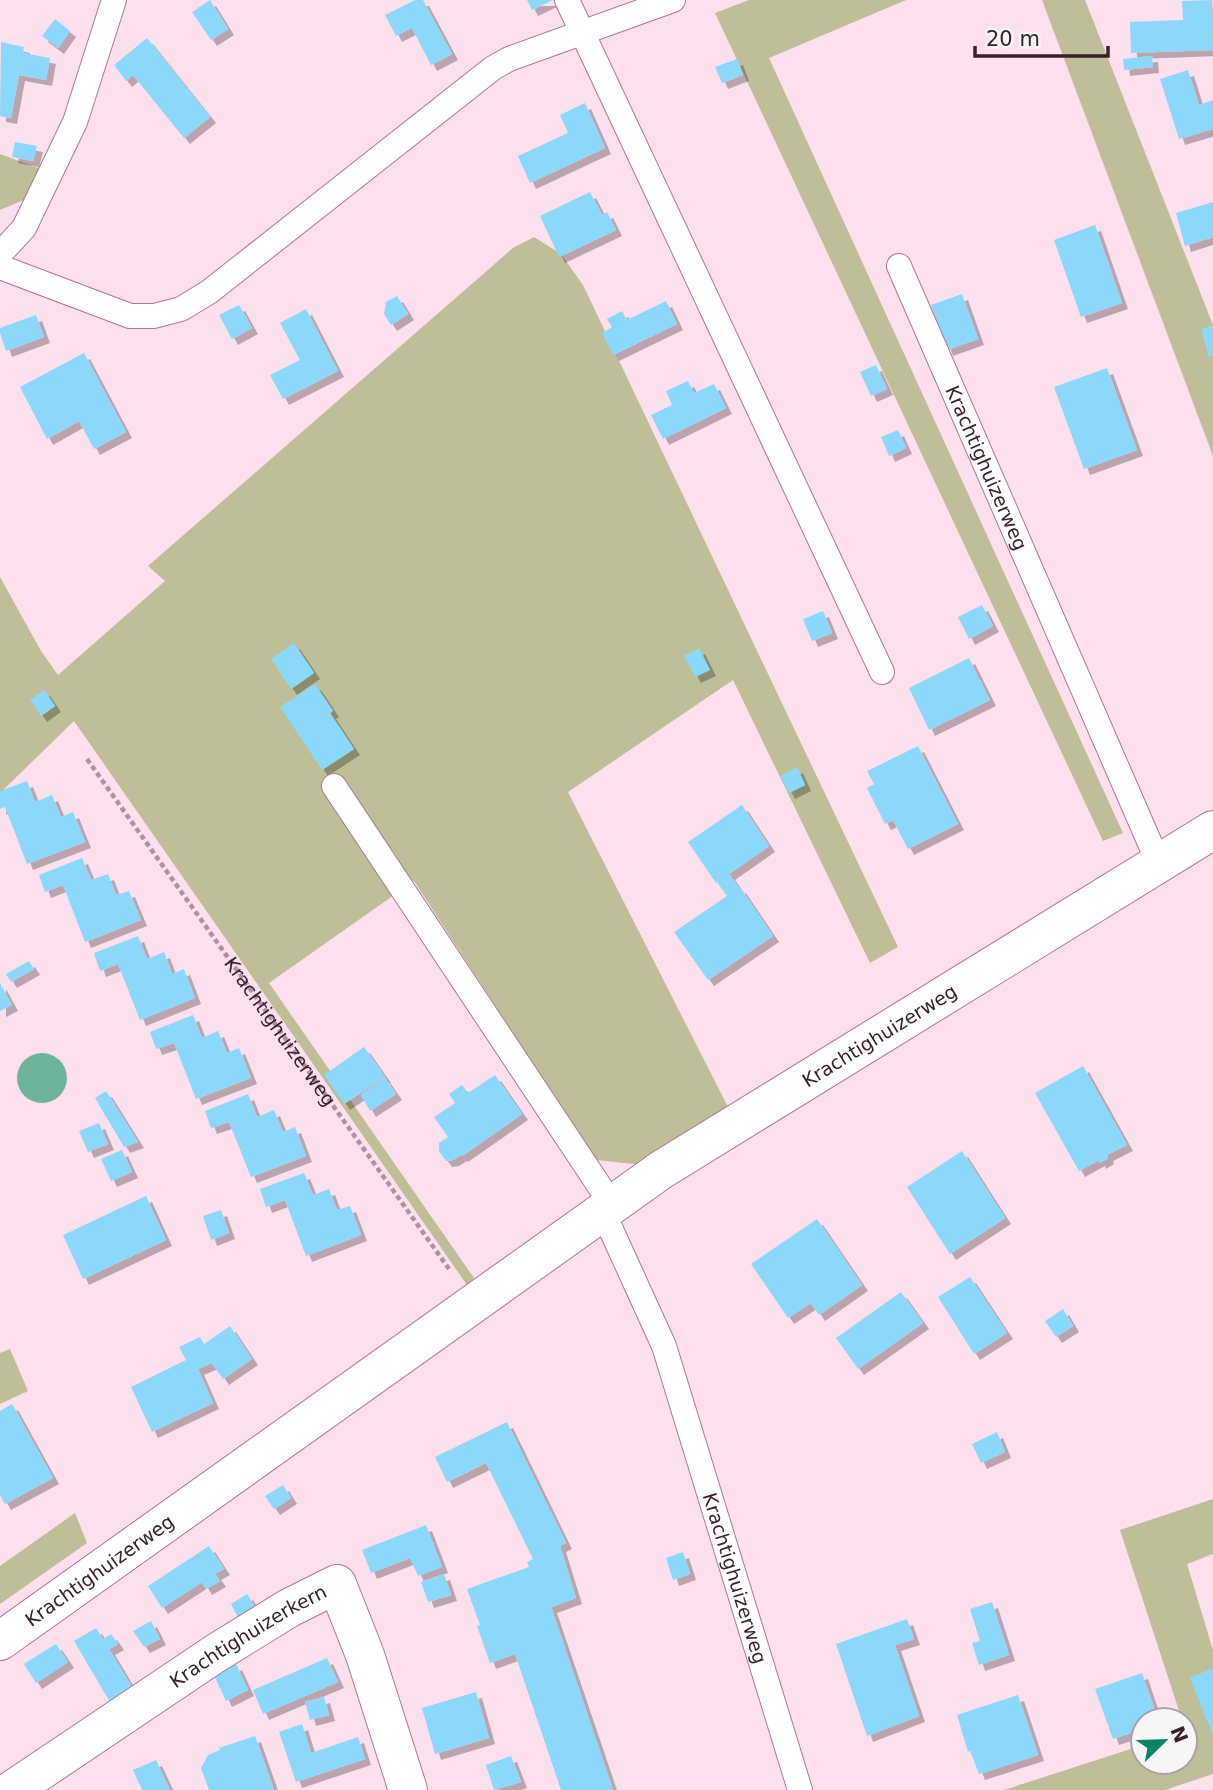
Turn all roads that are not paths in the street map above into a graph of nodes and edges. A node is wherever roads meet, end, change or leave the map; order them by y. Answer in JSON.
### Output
{"nodes":[{"id":1,"x":114,"y":0,"type":"edge"},
{"id":2,"x":567,"y":0,"type":"edge"},
{"id":3,"x":673,"y":0,"type":"edge"},
{"id":4,"x":583,"y":34,"type":"junction"},
{"id":5,"x":0,"y":254,"type":"edge"},
{"id":6,"x":899,"y":266,"type":"dead end"},
{"id":7,"x":0,"y":267,"type":"edge"},
{"id":8,"x":882,"y":672,"type":"dead end"},
{"id":9,"x":334,"y":786,"type":"dead end"},
{"id":10,"x":1213,"y":830,"type":"edge"},
{"id":11,"x":1159,"y":864,"type":"junction"},
{"id":12,"x":608,"y":1208,"type":"junction"},
{"id":13,"x":0,"y":1641,"type":"edge"},
{"id":14,"x":12,"y":1790,"type":"edge"},
{"id":15,"x":408,"y":1790,"type":"edge"},
{"id":16,"x":800,"y":1790,"type":"edge"}],
"edges":[{"from":1,"to":5,"type":"lane"},
{"from":2,"to":4,"type":"lane"},
{"from":3,"to":4,"type":"lane"},
{"from":4,"to":7,"type":"lane"},
{"from":4,"to":8,"type":"lane"},
{"from":6,"to":11,"type":"lane","name":"Krachtighuizerweg"},
{"from":9,"to":12,"type":"lane"},
{"from":10,"to":11,"type":"street","name":"Krachtighuizerweg"},
{"from":11,"to":12,"type":"street","name":"Krachtighuizerweg"},
{"from":12,"to":13,"type":"street","name":"Krachtighuizerweg"},
{"from":12,"to":16,"type":"lane","name":"Krachtighuizerweg"},
{"from":14,"to":15,"type":"street","name":"Krachtighuizerkern"}]}
